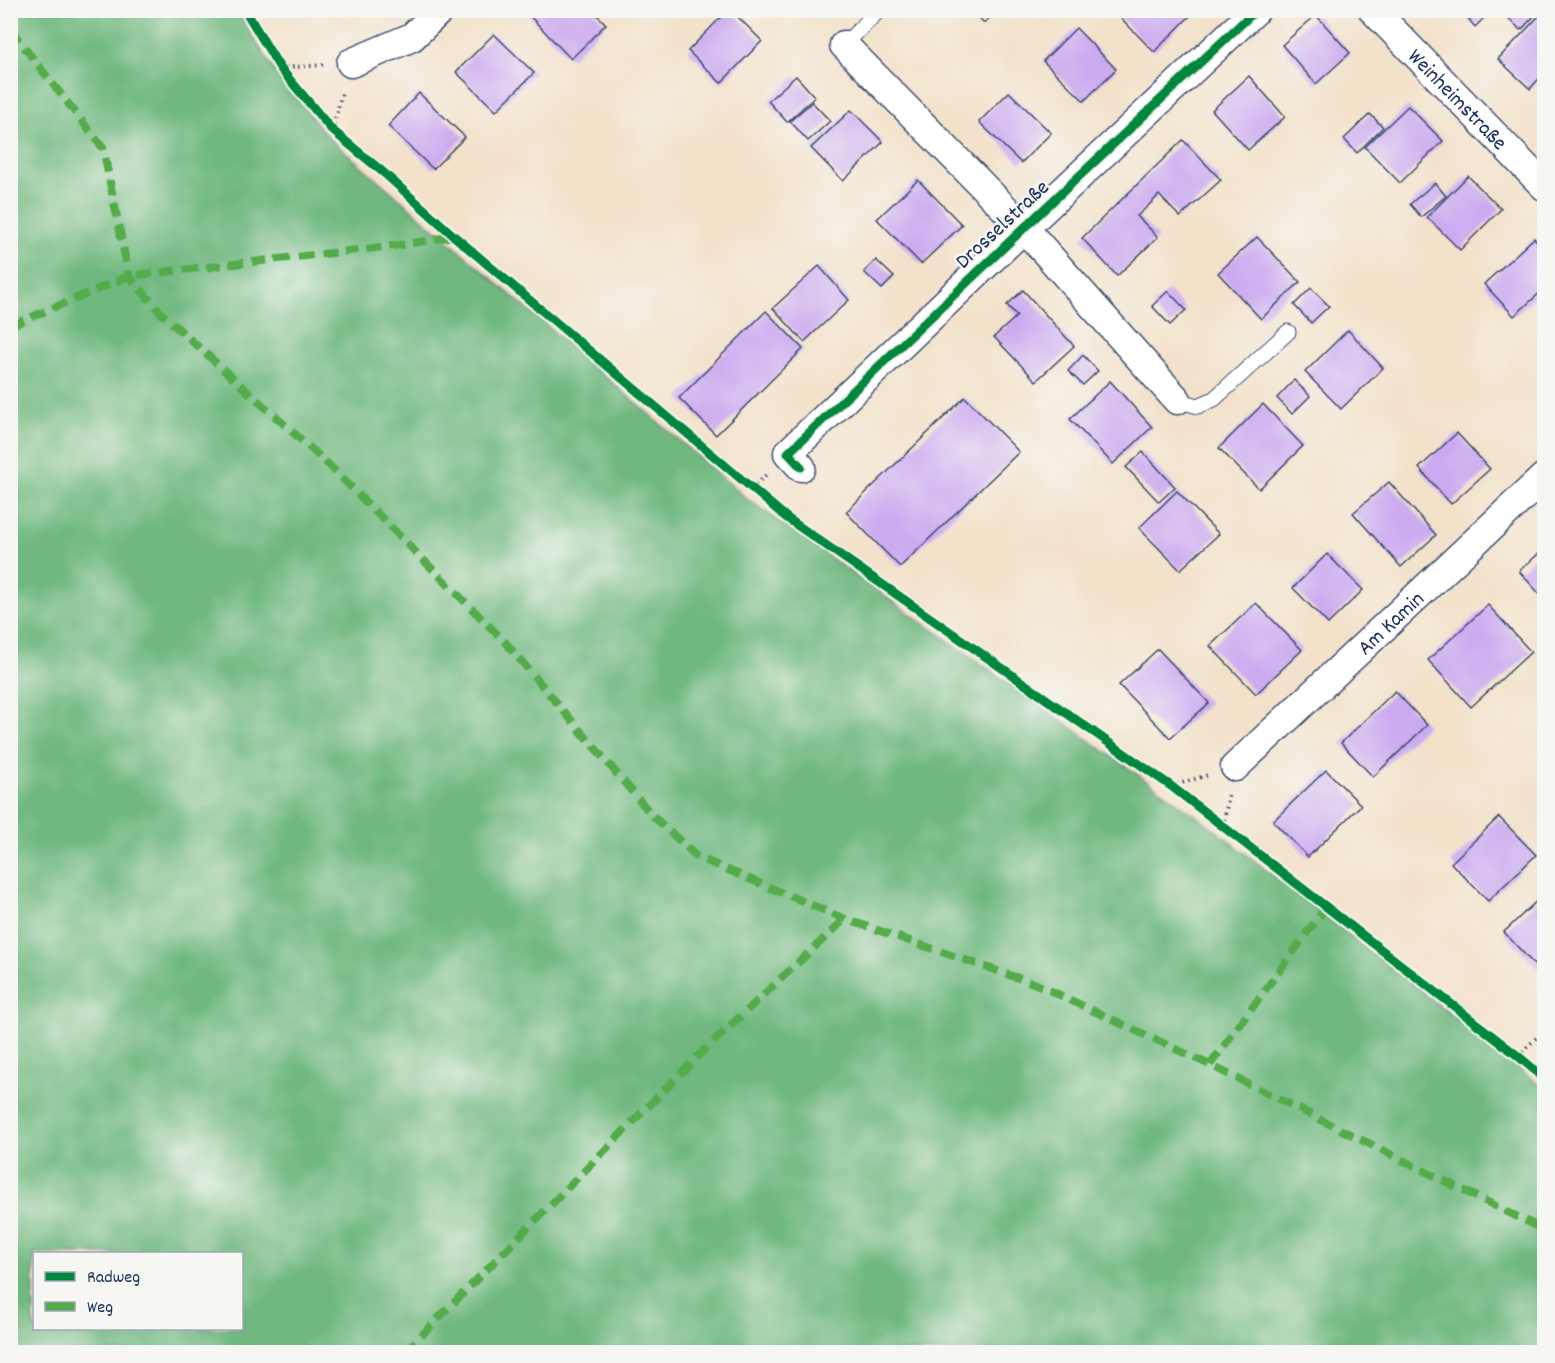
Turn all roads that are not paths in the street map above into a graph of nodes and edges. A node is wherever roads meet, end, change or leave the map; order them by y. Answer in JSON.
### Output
{"nodes":[{"id":1,"x":440,"y":10,"type":"edge"},
{"id":2,"x":879,"y":10,"type":"edge"},
{"id":3,"x":1256,"y":10,"type":"edge"},
{"id":4,"x":1373,"y":10,"type":"edge"},
{"id":5,"x":844,"y":45,"type":"joint"},
{"id":6,"x":351,"y":63,"type":"dead end"},
{"id":7,"x":1545,"y":186,"type":"edge"},
{"id":8,"x":1024,"y":228,"type":"junction"},
{"id":9,"x":1288,"y":332,"type":"dead end"},
{"id":10,"x":1177,"y":400,"type":"joint"},
{"id":11,"x":801,"y":467,"type":"dead end"},
{"id":12,"x":1545,"y":477,"type":"edge"},
{"id":13,"x":1235,"y":767,"type":"dead end"}],
"edges":[{"from":1,"to":6,"type":"street"},
{"from":2,"to":5,"type":"lane"},
{"from":3,"to":8,"type":"street","name":"Drosselstraße"},
{"from":4,"to":7,"type":"street","name":"Weinheimstraße"},
{"from":5,"to":8,"type":"street","name":"Drosselstraße"},
{"from":8,"to":10,"type":"street","name":"Drosselstraße"},
{"from":8,"to":11,"type":"street","name":"Drosselstraße"},
{"from":9,"to":10,"type":"lane"},
{"from":12,"to":13,"type":"street","name":"Am Kamin"}]}
